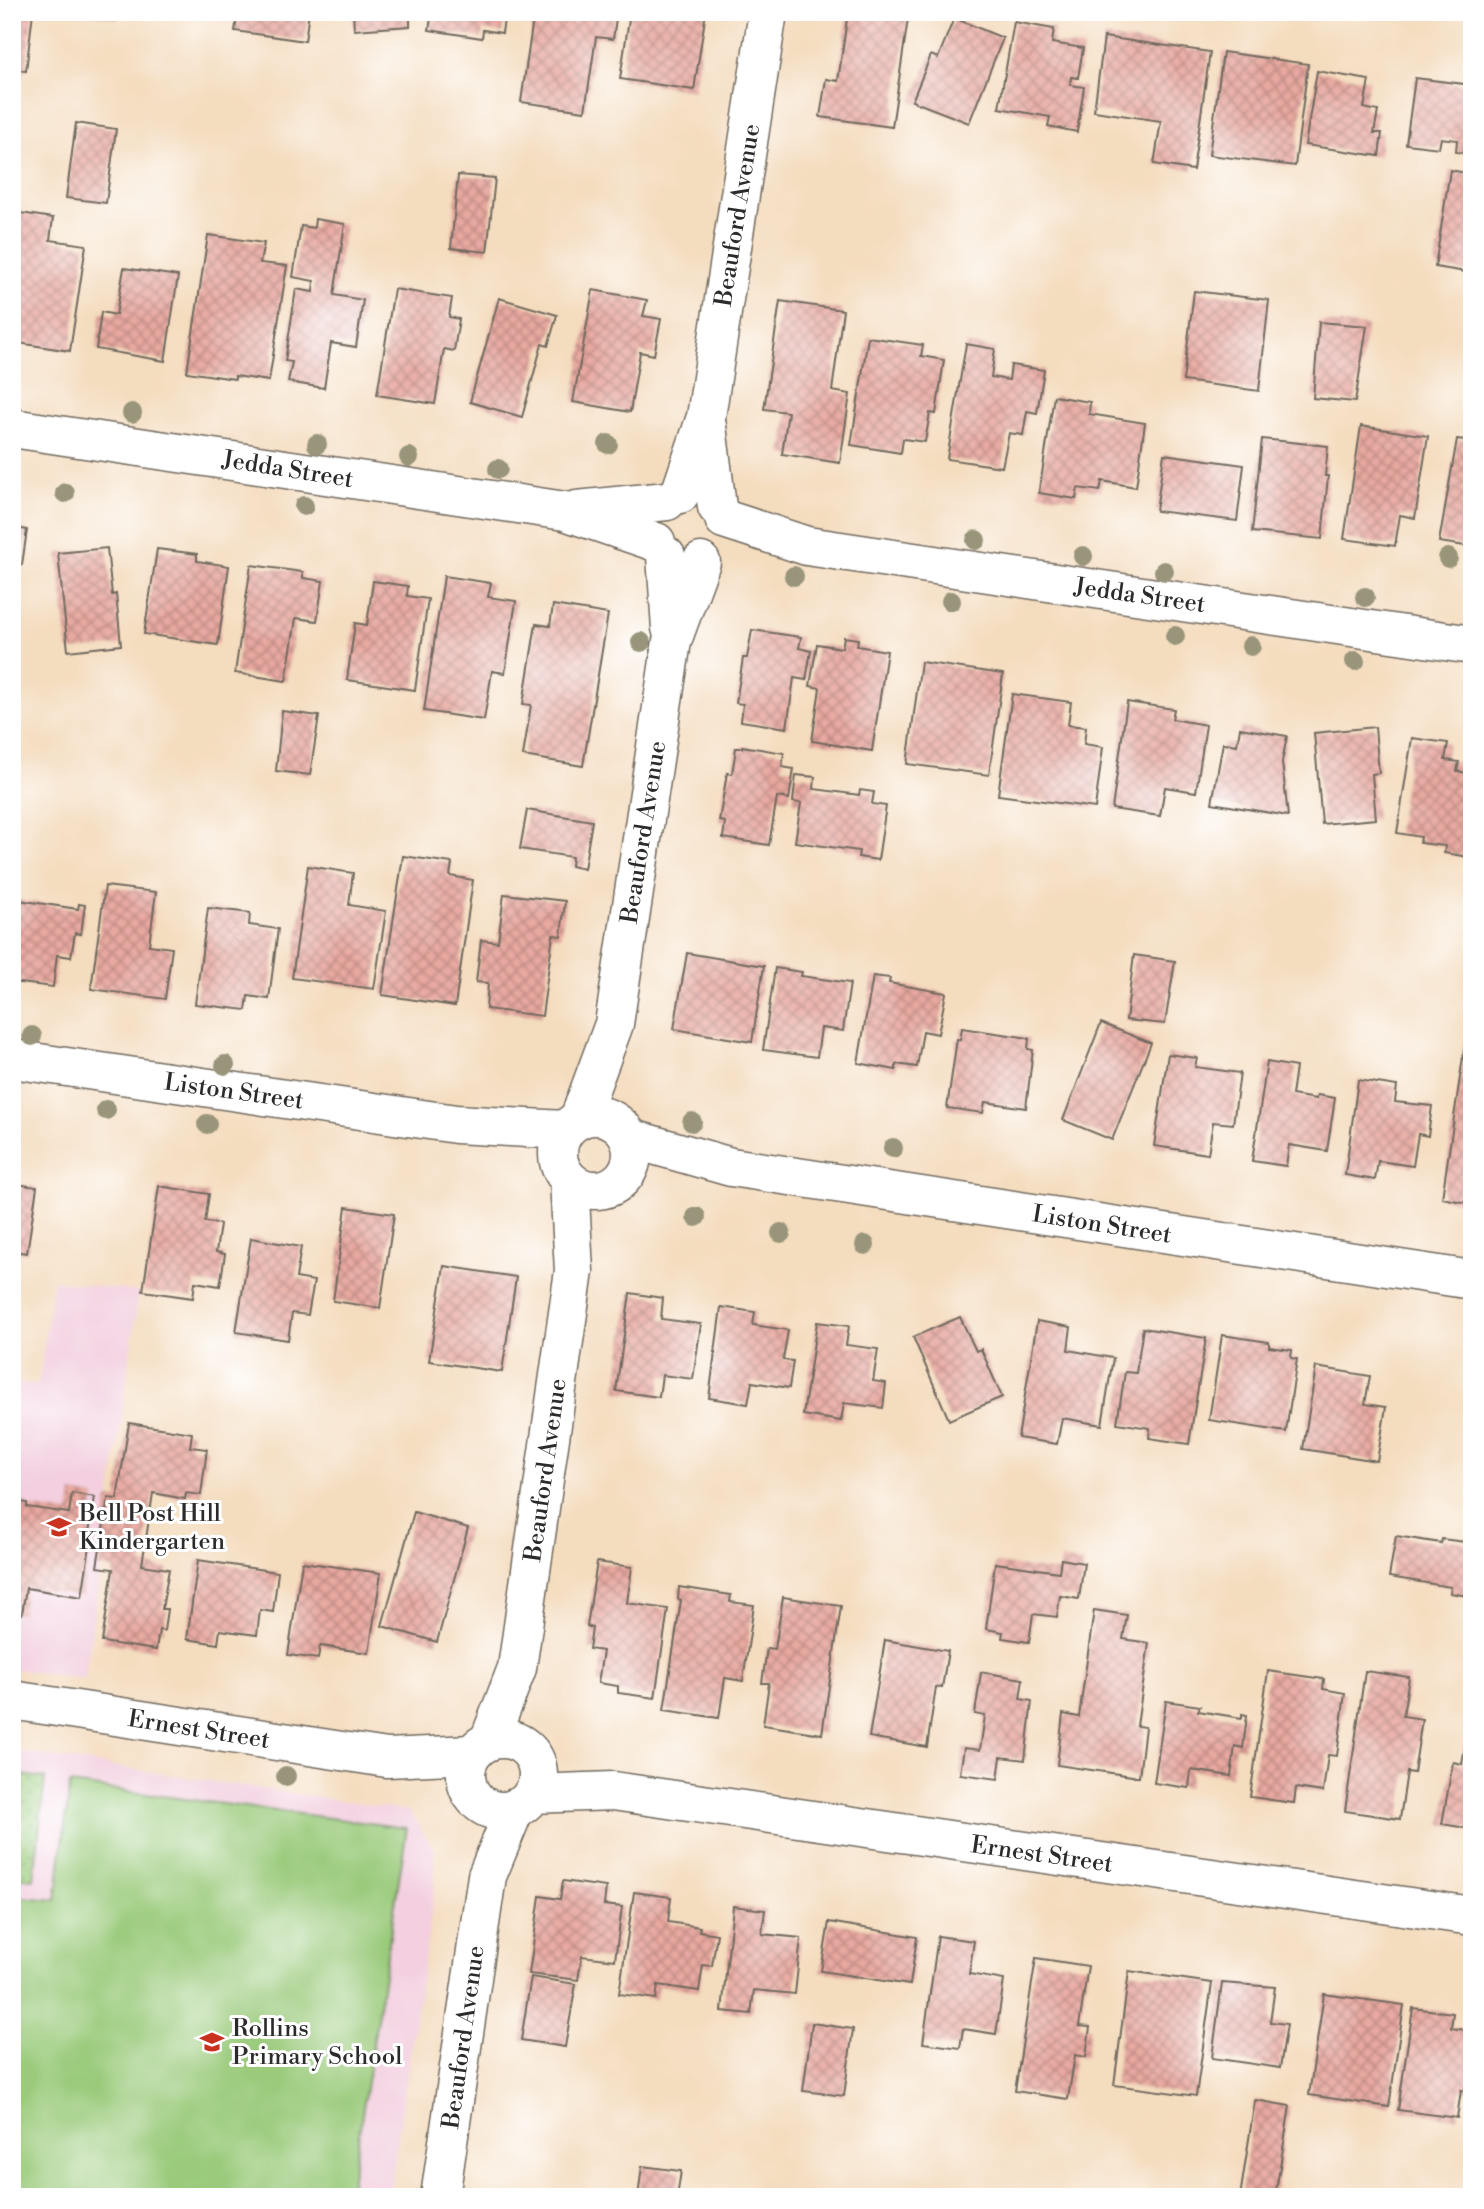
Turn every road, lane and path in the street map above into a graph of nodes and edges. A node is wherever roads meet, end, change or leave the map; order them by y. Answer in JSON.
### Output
{"nodes":[{"id":1,"x":768,"y":12,"type":"edge"},
{"id":2,"x":706,"y":417,"type":"junction"},
{"id":3,"x":12,"y":428,"type":"edge"},
{"id":4,"x":674,"y":498,"type":"junction"},
{"id":5,"x":565,"y":512,"type":"junction"},
{"id":6,"x":697,"y":540,"type":"junction"},
{"id":7,"x":1472,"y":645,"type":"edge"},
{"id":8,"x":614,"y":1024,"type":"junction"},
{"id":9,"x":12,"y":1059,"type":"edge"},
{"id":10,"x":568,"y":1148,"type":"junction"},
{"id":11,"x":623,"y":1155,"type":"junction"},
{"id":12,"x":574,"y":1271,"type":"junction"},
{"id":13,"x":1472,"y":1280,"type":"edge"},
{"id":14,"x":12,"y":1700,"type":"edge"},
{"id":15,"x":502,"y":1774,"type":"junction"},
{"id":16,"x":1472,"y":1916,"type":"edge"},
{"id":17,"x":440,"y":2197,"type":"edge"}],
"edges":[{"from":1,"to":2,"type":"street","name":"Beauford Avenue"},
{"from":2,"to":4,"type":"street","name":"Beauford Avenue"},
{"from":2,"to":6,"type":"street","name":"Beauford Avenue"},
{"from":3,"to":5,"type":"street","name":"Jedda Street"},
{"from":4,"to":5,"type":"street","name":"Jedda Street"},
{"from":4,"to":6,"type":"street"},
{"from":4,"to":6,"type":"street","name":"Beauford Avenue"},
{"from":5,"to":6,"type":"street","name":"Jedda Street"},
{"from":6,"to":7,"type":"street","name":"Jedda Street"},
{"from":6,"to":8,"type":"street","name":"Beauford Avenue"},
{"from":8,"to":10,"type":"street","name":"Beauford Avenue"},
{"from":8,"to":11,"type":"street","name":"Beauford Avenue"},
{"from":9,"to":10,"type":"street","name":"Liston Street"},
{"from":10,"to":11,"type":"street"},
{"from":10,"to":11,"type":"street"},
{"from":10,"to":12,"type":"street","name":"Beauford Avenue"},
{"from":11,"to":12,"type":"street","name":"Beauford Avenue"},
{"from":11,"to":13,"type":"street","name":"Liston Street"},
{"from":12,"to":15,"type":"street","name":"Beauford Avenue"},
{"from":14,"to":15,"type":"street","name":"Ernest Street"},
{"from":15,"to":16,"type":"street","name":"Ernest Street"},
{"from":15,"to":17,"type":"street","name":"Beauford Avenue"}]}
